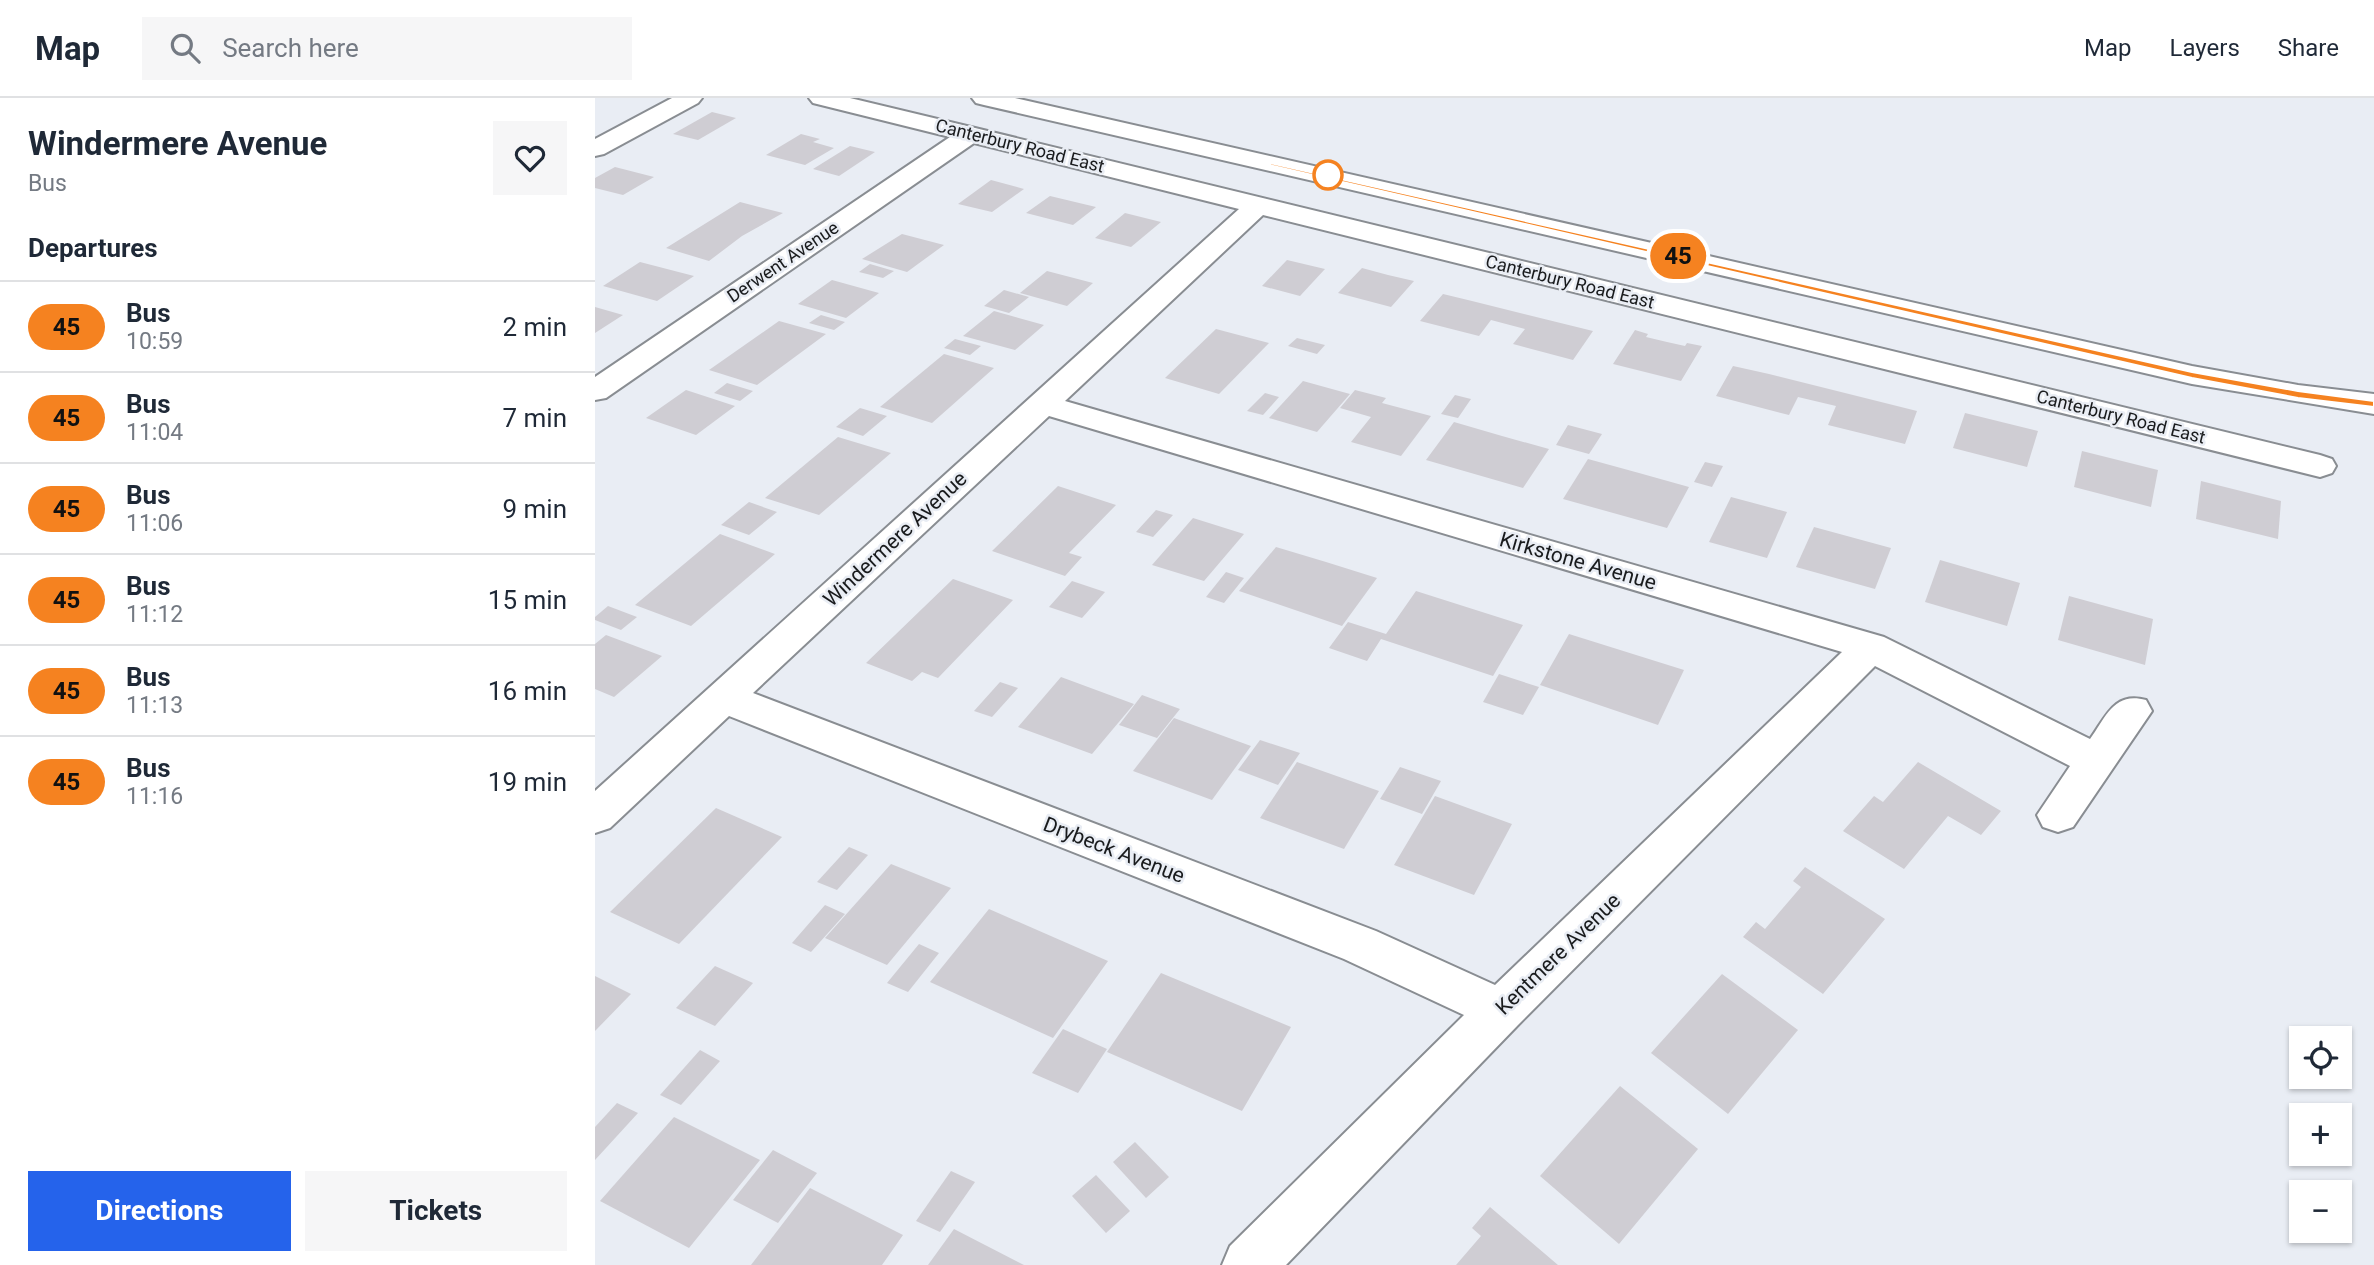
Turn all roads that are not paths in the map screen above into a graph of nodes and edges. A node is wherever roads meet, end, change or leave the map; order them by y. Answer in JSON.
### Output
{"nodes":[{"id":1,"x":690,"y":98,"type":"edge"},
{"id":2,"x":821,"y":98,"type":"edge"},
{"id":3,"x":984,"y":98,"type":"edge"},
{"id":4,"x":971,"y":134,"type":"junction"},
{"id":5,"x":595,"y":149,"type":"edge"},
{"id":6,"x":1258,"y":205,"type":"junction"},
{"id":7,"x":595,"y":391,"type":"edge"},
{"id":8,"x":1042,"y":404,"type":"junction"},
{"id":9,"x":2374,"y":404,"type":"edge"},
{"id":10,"x":2320,"y":466,"type":"dead end"},
{"id":11,"x":1871,"y":646,"type":"junction"},
{"id":12,"x":724,"y":698,"type":"junction"},
{"id":13,"x":2132,"y":711,"type":"dead end"},
{"id":14,"x":2097,"y":761,"type":"junction"},
{"id":15,"x":2059,"y":815,"type":"dead end"},
{"id":16,"x":595,"y":816,"type":"edge"},
{"id":17,"x":1501,"y":1010,"type":"junction"},
{"id":18,"x":1249,"y":1265,"type":"edge"}],
"edges":[{"from":1,"to":5,"type":"main road"},
{"from":2,"to":4,"type":"main road","name":"Canterbury Road East"},
{"from":3,"to":9,"type":"main road","name":"Canterbury Road East"},
{"from":4,"to":6,"type":"main road","name":"Canterbury Road East"},
{"from":4,"to":7,"type":"main road","name":"Derwent Avenue"},
{"from":6,"to":8,"type":"main road","name":"Windermere Avenue"},
{"from":6,"to":10,"type":"main road","name":"Canterbury Road East"},
{"from":8,"to":11,"type":"main road","name":"Kirkstone Avenue"},
{"from":8,"to":12,"type":"main road","name":"Windermere Avenue"},
{"from":11,"to":14,"type":"main road","name":"Kirkstone Avenue"},
{"from":11,"to":17,"type":"main road","name":"Kentmere Avenue"},
{"from":12,"to":16,"type":"main road","name":"Windermere Avenue"},
{"from":12,"to":17,"type":"main road","name":"Drybeck Avenue"},
{"from":13,"to":14,"type":"main road"},
{"from":14,"to":15,"type":"main road"},
{"from":17,"to":18,"type":"main road","name":"Kentmere Avenue"}]}
